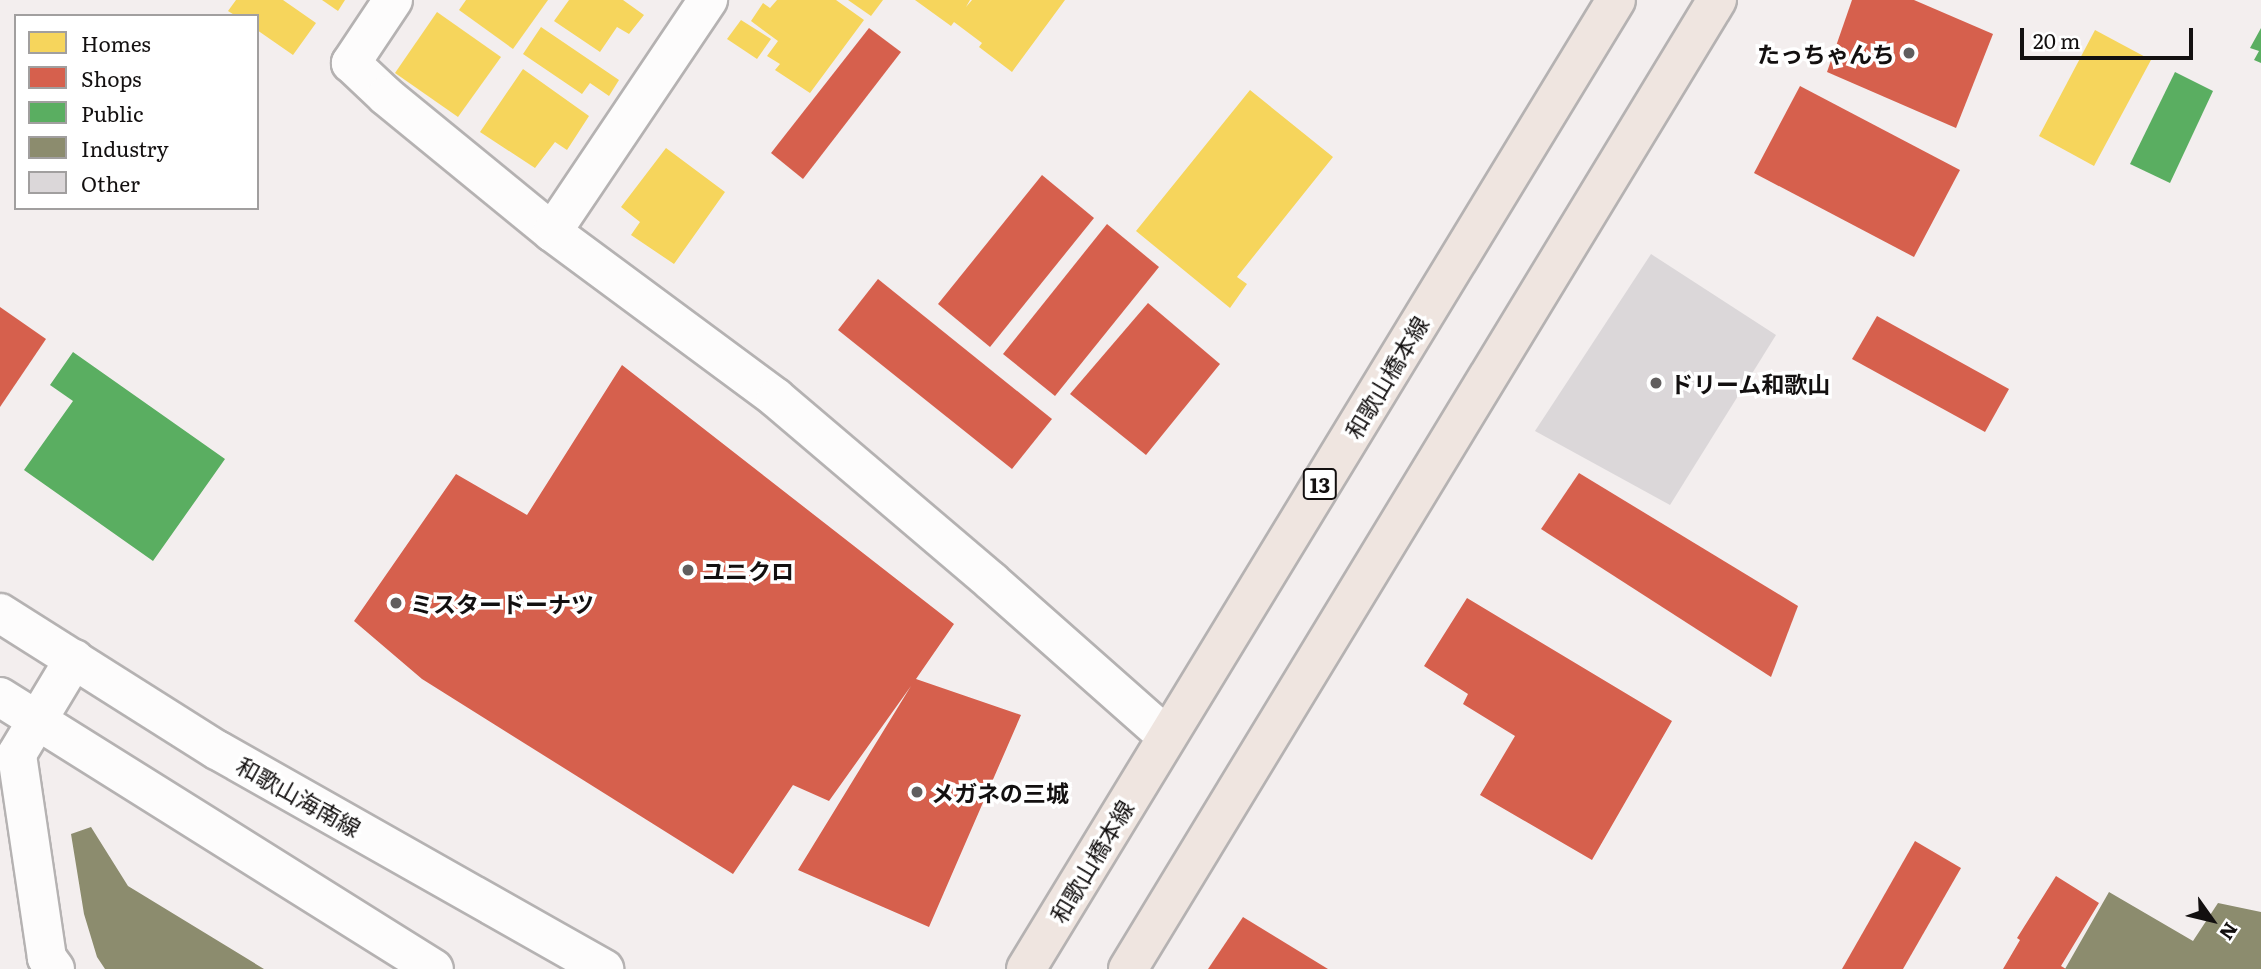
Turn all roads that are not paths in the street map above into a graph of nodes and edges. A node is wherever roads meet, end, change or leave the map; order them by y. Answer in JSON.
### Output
{"nodes":[{"id":1,"x":394,"y":0,"type":"edge"},
{"id":2,"x":708,"y":0,"type":"edge"},
{"id":3,"x":1616,"y":0,"type":"edge"},
{"id":4,"x":1717,"y":0,"type":"edge"},
{"id":5,"x":552,"y":232,"type":"junction"},
{"id":6,"x":0,"y":613,"type":"edge"},
{"id":7,"x":74,"y":659,"type":"junction"},
{"id":8,"x":0,"y":697,"type":"edge"},
{"id":9,"x":37,"y":720,"type":"junction"},
{"id":10,"x":1167,"y":736,"type":"junction"},
{"id":11,"x":55,"y":969,"type":"edge"},
{"id":12,"x":434,"y":969,"type":"edge"},
{"id":13,"x":604,"y":969,"type":"edge"},
{"id":14,"x":1026,"y":969,"type":"edge"},
{"id":15,"x":1128,"y":969,"type":"edge"}],
"edges":[{"from":1,"to":5,"type":"street"},
{"from":2,"to":5,"type":"street"},
{"from":3,"to":10,"type":"main road","name":"和歌山橋本線","number":"13"},
{"from":4,"to":15,"type":"main road"},
{"from":5,"to":10,"type":"street"},
{"from":6,"to":7,"type":"street","name":"和歌山海南線"},
{"from":7,"to":9,"type":"street"},
{"from":7,"to":13,"type":"street","name":"和歌山海南線"},
{"from":8,"to":9,"type":"street"},
{"from":9,"to":11,"type":"street"},
{"from":9,"to":12,"type":"street"},
{"from":10,"to":14,"type":"main road","name":"和歌山橋本線","number":"13"}]}
